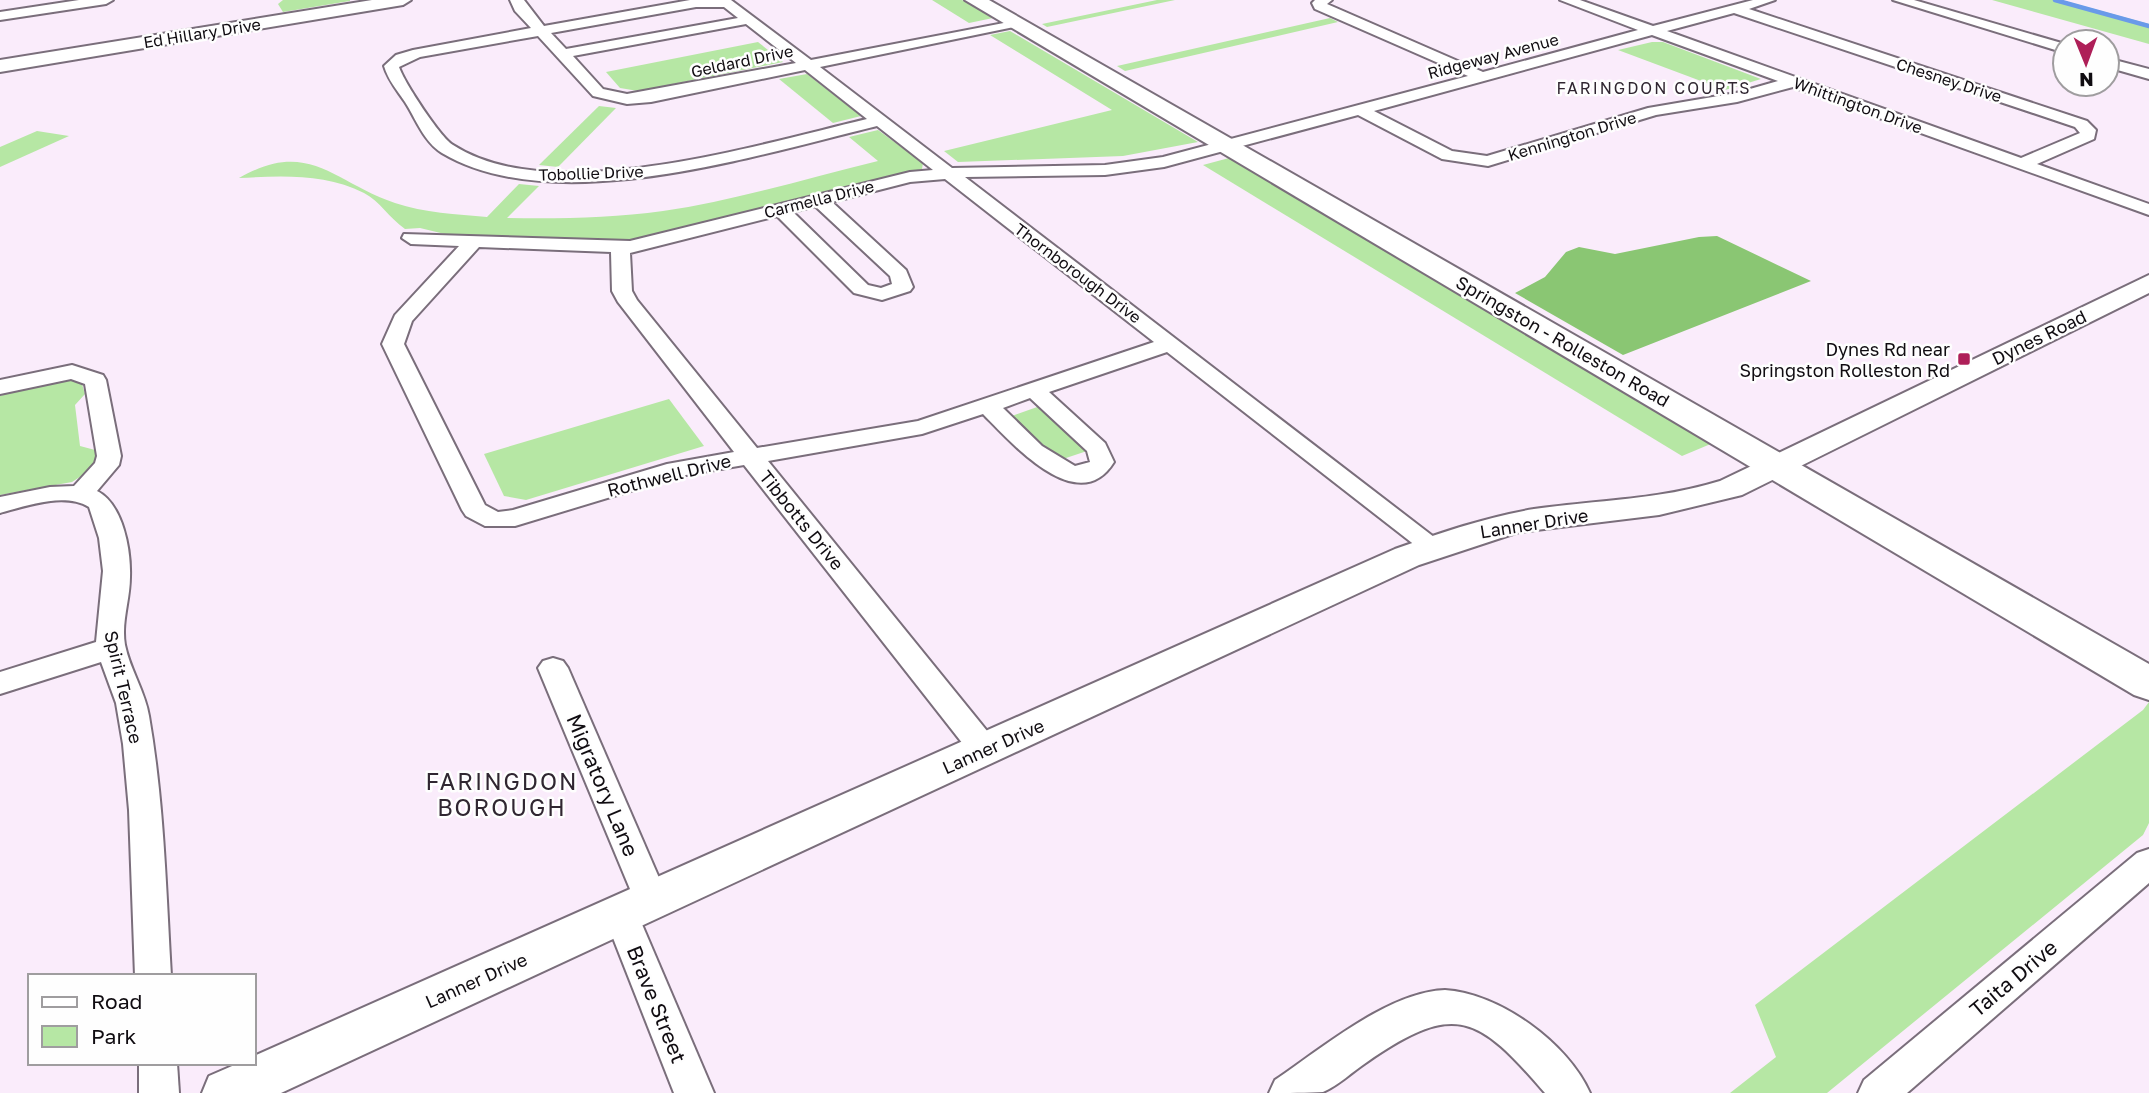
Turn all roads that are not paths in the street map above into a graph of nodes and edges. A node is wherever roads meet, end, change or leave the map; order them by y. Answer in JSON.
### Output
{"nodes":[{"id":1,"x":106,"y":0,"type":"edge"},
{"id":2,"x":403,"y":0,"type":"edge"},
{"id":3,"x":517,"y":0,"type":"edge"},
{"id":4,"x":975,"y":0,"type":"edge"},
{"id":5,"x":1325,"y":0,"type":"edge"},
{"id":6,"x":1567,"y":0,"type":"edge"},
{"id":7,"x":1768,"y":0,"type":"edge"},
{"id":8,"x":1900,"y":0,"type":"edge"},
{"id":9,"x":721,"y":1,"type":"edge"},
{"id":10,"x":1734,"y":9,"type":"junction"},
{"id":11,"x":0,"y":16,"type":"edge"},
{"id":12,"x":748,"y":20,"type":"junction"},
{"id":13,"x":1014,"y":23,"type":"junction"},
{"id":14,"x":540,"y":30,"type":"junction"},
{"id":15,"x":1653,"y":31,"type":"junction"},
{"id":16,"x":2051,"y":45,"type":"edge"},
{"id":17,"x":562,"y":54,"type":"junction"},
{"id":18,"x":807,"y":65,"type":"junction"},
{"id":19,"x":0,"y":66,"type":"edge"},
{"id":20,"x":2121,"y":66,"type":"edge"},
{"id":21,"x":2149,"y":74,"type":"edge"},
{"id":22,"x":1483,"y":77,"type":"junction"},
{"id":23,"x":1792,"y":82,"type":"junction"},
{"id":24,"x":1360,"y":110,"type":"junction"},
{"id":25,"x":879,"y":121,"type":"junction"},
{"id":26,"x":1227,"y":146,"type":"junction"},
{"id":27,"x":2021,"y":164,"type":"junction"},
{"id":28,"x":946,"y":173,"type":"junction"},
{"id":29,"x":818,"y":199,"type":"junction"},
{"id":30,"x":780,"y":209,"type":"junction"},
{"id":31,"x":2149,"y":210,"type":"edge"},
{"id":32,"x":411,"y":238,"type":"dead end"},
{"id":33,"x":473,"y":242,"type":"junction"},
{"id":34,"x":620,"y":247,"type":"junction"},
{"id":35,"x":870,"y":248,"type":"junction"},
{"id":36,"x":830,"y":259,"type":"junction"},
{"id":37,"x":2149,"y":283,"type":"edge"},
{"id":38,"x":1171,"y":344,"type":"junction"},
{"id":39,"x":0,"y":387,"type":"edge"},
{"id":40,"x":1034,"y":390,"type":"junction"},
{"id":41,"x":988,"y":406,"type":"junction"},
{"id":42,"x":751,"y":456,"type":"junction"},
{"id":43,"x":1778,"y":466,"type":"junction"},
{"id":44,"x":80,"y":495,"type":"junction"},
{"id":45,"x":0,"y":505,"type":"edge"},
{"id":46,"x":1434,"y":547,"type":"junction"},
{"id":47,"x":111,"y":648,"type":"junction"},
{"id":48,"x":553,"y":668,"type":"dead end"},
{"id":49,"x":0,"y":683,"type":"edge"},
{"id":50,"x":2149,"y":684,"type":"edge"},
{"id":51,"x":985,"y":750,"type":"junction"},
{"id":52,"x":2149,"y":863,"type":"edge"},
{"id":53,"x":636,"y":908,"type":"junction"},
{"id":54,"x":153,"y":974,"type":"edge"},
{"id":55,"x":158,"y":1065,"type":"edge"},
{"id":56,"x":159,"y":1093,"type":"edge"},
{"id":57,"x":227,"y":1093,"type":"edge"},
{"id":58,"x":694,"y":1093,"type":"edge"},
{"id":59,"x":1289,"y":1093,"type":"edge"},
{"id":60,"x":1570,"y":1093,"type":"edge"},
{"id":61,"x":1878,"y":1093,"type":"edge"}],
"edges":[{"from":1,"to":11,"type":"street"},
{"from":2,"to":19,"type":"street","name":"Ed Hillary Drive"},
{"from":3,"to":14,"type":"street","name":"Geldard Drive"},
{"from":4,"to":13,"type":"main road","name":"Springston - Rolleston Road"},
{"from":5,"to":22,"type":"street"},
{"from":6,"to":15,"type":"street","name":"Whittington Drive"},
{"from":7,"to":10,"type":"street","name":"Ridgeway Avenue"},
{"from":8,"to":16,"type":"street"},
{"from":9,"to":12,"type":"street","name":"Thornborough Drive"},
{"from":9,"to":14,"type":"street","name":"Tobollie Drive"},
{"from":10,"to":15,"type":"street","name":"Ridgeway Avenue"},
{"from":10,"to":27,"type":"street","name":"Chesney Drive"},
{"from":12,"to":17,"type":"street"},
{"from":12,"to":18,"type":"street","name":"Thornborough Drive"},
{"from":13,"to":18,"type":"street","name":"Geldard Drive"},
{"from":13,"to":26,"type":"main road","name":"Springston - Rolleston Road"},
{"from":14,"to":17,"type":"street","name":"Geldard Drive"},
{"from":14,"to":25,"type":"street","name":"Tobollie Drive"},
{"from":15,"to":22,"type":"street","name":"Ridgeway Avenue"},
{"from":15,"to":23,"type":"street","name":"Whittington Drive"},
{"from":17,"to":18,"type":"street","name":"Geldard Drive"},
{"from":18,"to":25,"type":"street","name":"Thornborough Drive"},
{"from":20,"to":21,"type":"street"},
{"from":22,"to":24,"type":"street","name":"Ridgeway Avenue"},
{"from":23,"to":24,"type":"street","name":"Kennington Drive"},
{"from":23,"to":27,"type":"street","name":"Whittington Drive"},
{"from":24,"to":26,"type":"street","name":"Ridgeway Avenue"},
{"from":25,"to":28,"type":"street","name":"Thornborough Drive"},
{"from":26,"to":28,"type":"street","name":"Carmella Drive"},
{"from":26,"to":43,"type":"main road","name":"Springston - Rolleston Road"},
{"from":27,"to":31,"type":"street","name":"Whittington Drive"},
{"from":28,"to":29,"type":"street","name":"Carmella Drive"},
{"from":28,"to":38,"type":"street","name":"Thornborough Drive"},
{"from":29,"to":30,"type":"street","name":"Carmella Drive"},
{"from":29,"to":35,"type":"street"},
{"from":30,"to":34,"type":"street","name":"Carmella Drive"},
{"from":30,"to":36,"type":"street"},
{"from":32,"to":33,"type":"street","name":"Carmella Drive"},
{"from":33,"to":34,"type":"street","name":"Carmella Drive"},
{"from":33,"to":42,"type":"street","name":"Rothwell Drive"},
{"from":34,"to":42,"type":"street","name":"Tibbotts Drive"},
{"from":35,"to":36,"type":"street"},
{"from":35,"to":36,"type":"street"},
{"from":37,"to":43,"type":"street","name":"Dynes Road"},
{"from":38,"to":40,"type":"street","name":"Rothwell Drive"},
{"from":38,"to":46,"type":"street","name":"Thornborough Drive"},
{"from":39,"to":44,"type":"street"},
{"from":40,"to":41,"type":"street","name":"Rothwell Drive"},
{"from":40,"to":41,"type":"street"},
{"from":41,"to":42,"type":"street","name":"Rothwell Drive"},
{"from":42,"to":51,"type":"street","name":"Tibbotts Drive"},
{"from":43,"to":46,"type":"street","name":"Lanner Drive"},
{"from":43,"to":50,"type":"main road","name":"Springston - Rolleston Road"},
{"from":44,"to":45,"type":"street"},
{"from":44,"to":47,"type":"street","name":"Spirit Terrace"},
{"from":46,"to":51,"type":"street","name":"Lanner Drive"},
{"from":47,"to":49,"type":"street"},
{"from":47,"to":54,"type":"street","name":"Spirit Terrace"},
{"from":48,"to":53,"type":"street","name":"Migratory Lane"},
{"from":51,"to":53,"type":"street","name":"Lanner Drive"},
{"from":52,"to":61,"type":"street","name":"Taita Drive"},
{"from":53,"to":57,"type":"street","name":"Lanner Drive"},
{"from":53,"to":58,"type":"street","name":"Brave Street"},
{"from":55,"to":56,"type":"street"},
{"from":59,"to":60,"type":"street"}]}
